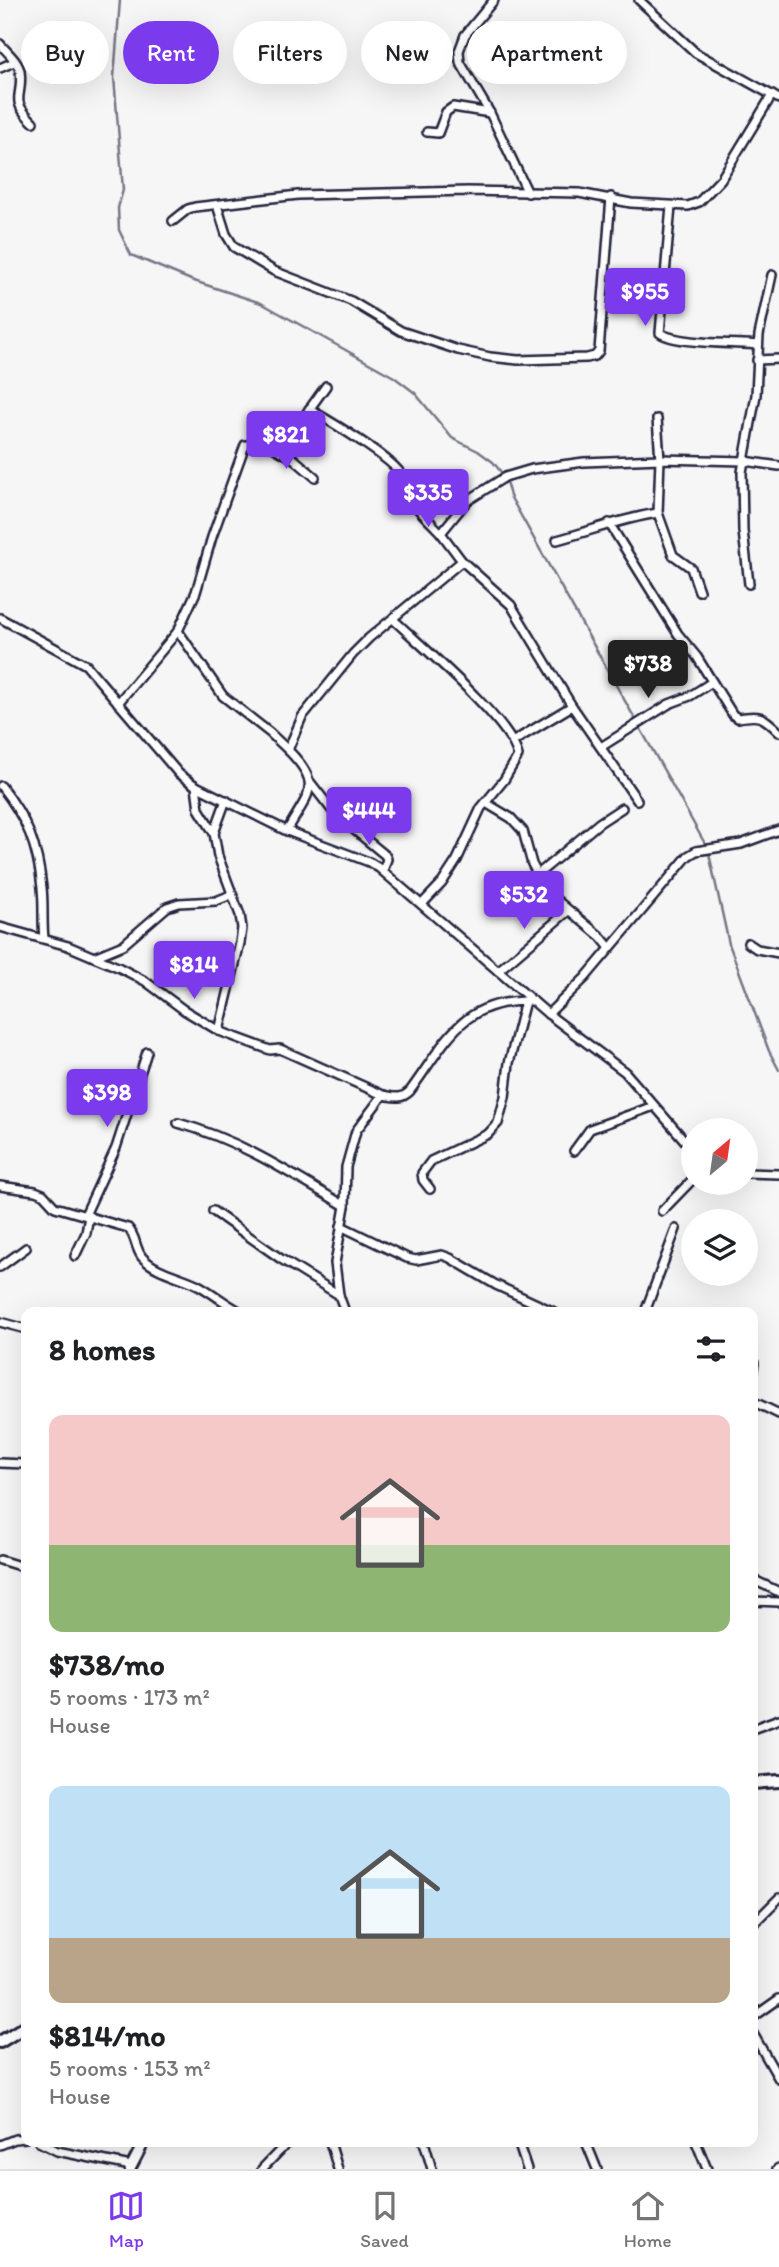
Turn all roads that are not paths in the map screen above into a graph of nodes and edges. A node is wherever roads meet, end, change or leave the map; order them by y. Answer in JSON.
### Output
{"nodes":[{"id":1,"x":494,"y":0,"type":"edge"},
{"id":2,"x":639,"y":0,"type":"edge"},
{"id":3,"x":0,"y":44,"type":"edge"},
{"id":4,"x":14,"y":62,"type":"junction"},
{"id":5,"x":0,"y":68,"type":"edge"},
{"id":6,"x":775,"y":97,"type":"edge"},
{"id":7,"x":490,"y":113,"type":"junction"},
{"id":8,"x":33,"y":122,"type":"dead end"},
{"id":9,"x":427,"y":132,"type":"dead end"},
{"id":10,"x":528,"y":193,"type":"junction"},
{"id":11,"x":611,"y":197,"type":"junction"},
{"id":12,"x":217,"y":205,"type":"junction"},
{"id":13,"x":671,"y":206,"type":"junction"},
{"id":14,"x":173,"y":221,"type":"dead end"},
{"id":15,"x":772,"y":275,"type":"dead end"},
{"id":16,"x":758,"y":345,"type":"junction"},
{"id":17,"x":779,"y":359,"type":"edge"},
{"id":18,"x":757,"y":360,"type":"junction"},
{"id":19,"x":326,"y":386,"type":"dead end"},
{"id":20,"x":309,"y":409,"type":"junction"},
{"id":21,"x":657,"y":419,"type":"dead end"},
{"id":22,"x":270,"y":445,"type":"junction"},
{"id":23,"x":660,"y":460,"type":"junction"},
{"id":24,"x":745,"y":461,"type":"junction"},
{"id":25,"x":779,"y":466,"type":"edge"},
{"id":26,"x":315,"y":477,"type":"dead end"},
{"id":27,"x":657,"y":513,"type":"junction"},
{"id":28,"x":609,"y":523,"type":"junction"},
{"id":29,"x":441,"y":533,"type":"junction"},
{"id":30,"x":557,"y":540,"type":"dead end"},
{"id":31,"x":463,"y":561,"type":"junction"},
{"id":32,"x":749,"y":584,"type":"dead end"},
{"id":33,"x":699,"y":591,"type":"dead end"},
{"id":34,"x":0,"y":618,"type":"edge"},
{"id":35,"x":393,"y":620,"type":"junction"},
{"id":36,"x":178,"y":631,"type":"junction"},
{"id":37,"x":712,"y":682,"type":"junction"},
{"id":38,"x":118,"y":704,"type":"junction"},
{"id":39,"x":572,"y":706,"type":"junction"},
{"id":40,"x":779,"y":732,"type":"edge"},
{"id":41,"x":514,"y":741,"type":"junction"},
{"id":42,"x":601,"y":747,"type":"junction"},
{"id":43,"x":288,"y":750,"type":"junction"},
{"id":44,"x":310,"y":782,"type":"junction"},
{"id":45,"x":1,"y":786,"type":"edge"},
{"id":46,"x":195,"y":786,"type":"junction"},
{"id":47,"x":226,"y":800,"type":"junction"},
{"id":48,"x":637,"y":800,"type":"dead end"},
{"id":49,"x":486,"y":803,"type":"junction"},
{"id":50,"x":622,"y":808,"type":"dead end"},
{"id":51,"x":779,"y":830,"type":"edge"},
{"id":52,"x":287,"y":831,"type":"junction"},
{"id":53,"x":214,"y":833,"type":"junction"},
{"id":54,"x":383,"y":871,"type":"junction"},
{"id":55,"x":537,"y":875,"type":"junction"},
{"id":56,"x":231,"y":895,"type":"junction"},
{"id":57,"x":422,"y":904,"type":"junction"},
{"id":58,"x":568,"y":911,"type":"junction"},
{"id":59,"x":0,"y":927,"type":"edge"},
{"id":60,"x":44,"y":939,"type":"junction"},
{"id":61,"x":748,"y":943,"type":"dead end"},
{"id":62,"x":610,"y":948,"type":"junction"},
{"id":63,"x":779,"y":953,"type":"edge"},
{"id":64,"x":93,"y":957,"type":"junction"},
{"id":65,"x":498,"y":971,"type":"junction"},
{"id":66,"x":525,"y":1001,"type":"junction"},
{"id":67,"x":534,"y":1001,"type":"junction"},
{"id":68,"x":548,"y":1014,"type":"junction"},
{"id":69,"x":219,"y":1031,"type":"junction"},
{"id":70,"x":147,"y":1052,"type":"dead end"},
{"id":71,"x":383,"y":1095,"type":"junction"},
{"id":72,"x":654,"y":1106,"type":"junction"},
{"id":73,"x":178,"y":1123,"type":"dead end"},
{"id":74,"x":681,"y":1136,"type":"edge"},
{"id":75,"x":574,"y":1151,"type":"dead end"},
{"id":76,"x":758,"y":1173,"type":"edge"},
{"id":77,"x":779,"y":1174,"type":"edge"},
{"id":78,"x":0,"y":1186,"type":"edge"},
{"id":79,"x":430,"y":1189,"type":"dead end"},
{"id":80,"x":681,"y":1191,"type":"edge"},
{"id":81,"x":345,"y":1206,"type":"junction"},
{"id":82,"x":213,"y":1211,"type":"dead end"},
{"id":83,"x":662,"y":1211,"type":"dead end"},
{"id":84,"x":87,"y":1216,"type":"junction"},
{"id":85,"x":341,"y":1226,"type":"junction"},
{"id":86,"x":676,"y":1229,"type":"dead end"},
{"id":87,"x":26,"y":1248,"type":"dead end"},
{"id":88,"x":75,"y":1256,"type":"dead end"},
{"id":89,"x":0,"y":1267,"type":"edge"},
{"id":90,"x":339,"y":1295,"type":"junction"},
{"id":91,"x":233,"y":1307,"type":"edge"},
{"id":92,"x":343,"y":1307,"type":"edge"},
{"id":93,"x":543,"y":1307,"type":"edge"},
{"id":94,"x":647,"y":1307,"type":"edge"},
{"id":95,"x":0,"y":1322,"type":"edge"},
{"id":96,"x":21,"y":1328,"type":"edge"},
{"id":97,"x":758,"y":1404,"type":"edge"},
{"id":98,"x":779,"y":1414,"type":"edge"},
{"id":99,"x":0,"y":1463,"type":"edge"},
{"id":100,"x":21,"y":1464,"type":"edge"},
{"id":101,"x":0,"y":1560,"type":"edge"},
{"id":102,"x":21,"y":1566,"type":"edge"},
{"id":103,"x":758,"y":1582,"type":"edge"},
{"id":104,"x":779,"y":1592,"type":"edge"},
{"id":105,"x":758,"y":1601,"type":"edge"},
{"id":106,"x":779,"y":1602,"type":"edge"},
{"id":107,"x":779,"y":1719,"type":"edge"},
{"id":108,"x":758,"y":1727,"type":"edge"},
{"id":109,"x":779,"y":1781,"type":"edge"},
{"id":110,"x":758,"y":1783,"type":"edge"},
{"id":111,"x":779,"y":1898,"type":"edge"},
{"id":112,"x":758,"y":1919,"type":"edge"},
{"id":113,"x":779,"y":1999,"type":"edge"},
{"id":114,"x":758,"y":2014,"type":"edge"},
{"id":115,"x":21,"y":2028,"type":"edge"},
{"id":116,"x":0,"y":2042,"type":"edge"},
{"id":117,"x":758,"y":2043,"type":"edge"},
{"id":118,"x":779,"y":2078,"type":"edge"},
{"id":119,"x":21,"y":2138,"type":"edge"},
{"id":120,"x":0,"y":2145,"type":"edge"},
{"id":121,"x":49,"y":2147,"type":"edge"},
{"id":122,"x":141,"y":2147,"type":"edge"},
{"id":123,"x":283,"y":2147,"type":"edge"},
{"id":124,"x":331,"y":2147,"type":"edge"},
{"id":125,"x":425,"y":2147,"type":"edge"},
{"id":126,"x":520,"y":2147,"type":"edge"},
{"id":127,"x":588,"y":2147,"type":"edge"},
{"id":128,"x":698,"y":2147,"type":"edge"},
{"id":129,"x":131,"y":2167,"type":"edge"},
{"id":130,"x":262,"y":2169,"type":"edge"},
{"id":131,"x":338,"y":2169,"type":"edge"},
{"id":132,"x":432,"y":2169,"type":"edge"},
{"id":133,"x":527,"y":2169,"type":"edge"},
{"id":134,"x":597,"y":2169,"type":"edge"},
{"id":135,"x":707,"y":2169,"type":"edge"}],
"edges":[{"from":1,"to":7,"type":"street"},
{"from":2,"to":6,"type":"street"},
{"from":3,"to":4,"type":"street"},
{"from":4,"to":5,"type":"street"},
{"from":4,"to":8,"type":"street"},
{"from":6,"to":13,"type":"street"},
{"from":7,"to":9,"type":"street"},
{"from":7,"to":10,"type":"street"},
{"from":10,"to":11,"type":"street"},
{"from":10,"to":12,"type":"street"},
{"from":11,"to":12,"type":"street"},
{"from":11,"to":13,"type":"street"},
{"from":12,"to":14,"type":"street"},
{"from":13,"to":16,"type":"street"},
{"from":15,"to":16,"type":"street"},
{"from":16,"to":18,"type":"street"},
{"from":17,"to":18,"type":"street"},
{"from":18,"to":24,"type":"street"},
{"from":19,"to":20,"type":"street"},
{"from":20,"to":22,"type":"street"},
{"from":20,"to":29,"type":"street"},
{"from":21,"to":23,"type":"street"},
{"from":22,"to":26,"type":"street"},
{"from":22,"to":36,"type":"street"},
{"from":23,"to":24,"type":"street"},
{"from":23,"to":27,"type":"street"},
{"from":23,"to":29,"type":"street"},
{"from":24,"to":25,"type":"street"},
{"from":24,"to":32,"type":"street"},
{"from":27,"to":28,"type":"street"},
{"from":27,"to":33,"type":"street"},
{"from":28,"to":30,"type":"street"},
{"from":28,"to":37,"type":"street"},
{"from":29,"to":31,"type":"street"},
{"from":31,"to":35,"type":"street"},
{"from":31,"to":39,"type":"street"},
{"from":34,"to":38,"type":"street"},
{"from":35,"to":41,"type":"street"},
{"from":35,"to":43,"type":"street"},
{"from":36,"to":38,"type":"street"},
{"from":36,"to":43,"type":"street"},
{"from":37,"to":40,"type":"street"},
{"from":37,"to":42,"type":"street"},
{"from":38,"to":46,"type":"street"},
{"from":39,"to":41,"type":"street"},
{"from":39,"to":42,"type":"street"},
{"from":41,"to":49,"type":"street"},
{"from":42,"to":48,"type":"street"},
{"from":43,"to":44,"type":"street"},
{"from":44,"to":52,"type":"street"},
{"from":44,"to":54,"type":"street"},
{"from":45,"to":60,"type":"street"},
{"from":46,"to":47,"type":"street"},
{"from":46,"to":53,"type":"street"},
{"from":47,"to":52,"type":"street"},
{"from":47,"to":53,"type":"street"},
{"from":49,"to":55,"type":"street"},
{"from":49,"to":57,"type":"street"},
{"from":50,"to":55,"type":"street"},
{"from":51,"to":62,"type":"street"},
{"from":52,"to":54,"type":"street"},
{"from":53,"to":56,"type":"street"},
{"from":54,"to":57,"type":"street"},
{"from":55,"to":58,"type":"street"},
{"from":56,"to":64,"type":"street"},
{"from":56,"to":69,"type":"street"},
{"from":57,"to":65,"type":"street"},
{"from":58,"to":62,"type":"street"},
{"from":58,"to":65,"type":"street"},
{"from":59,"to":60,"type":"street"},
{"from":60,"to":64,"type":"street"},
{"from":61,"to":63,"type":"street"},
{"from":62,"to":68,"type":"street"},
{"from":64,"to":69,"type":"street"},
{"from":65,"to":67,"type":"street"},
{"from":66,"to":67,"type":"street"},
{"from":66,"to":71,"type":"street"},
{"from":66,"to":79,"type":"street"},
{"from":67,"to":68,"type":"street"},
{"from":68,"to":72,"type":"street"},
{"from":69,"to":71,"type":"street"},
{"from":70,"to":84,"type":"street"},
{"from":71,"to":81,"type":"street"},
{"from":72,"to":74,"type":"street"},
{"from":72,"to":75,"type":"street"},
{"from":73,"to":81,"type":"street"},
{"from":76,"to":77,"type":"street"},
{"from":78,"to":84,"type":"street"},
{"from":80,"to":83,"type":"street"},
{"from":81,"to":85,"type":"street"},
{"from":82,"to":90,"type":"street"},
{"from":84,"to":88,"type":"street"},
{"from":84,"to":91,"type":"street"},
{"from":85,"to":90,"type":"street"},
{"from":85,"to":93,"type":"street"},
{"from":86,"to":94,"type":"street"},
{"from":87,"to":89,"type":"street"},
{"from":90,"to":92,"type":"street"},
{"from":95,"to":96,"type":"street"},
{"from":97,"to":98,"type":"street"},
{"from":99,"to":100,"type":"street"},
{"from":101,"to":102,"type":"street"},
{"from":103,"to":104,"type":"street"},
{"from":105,"to":106,"type":"street"},
{"from":107,"to":108,"type":"street"},
{"from":109,"to":110,"type":"main road"},
{"from":111,"to":112,"type":"street"},
{"from":113,"to":114,"type":"street"},
{"from":115,"to":116,"type":"main road"},
{"from":117,"to":118,"type":"street"},
{"from":119,"to":120,"type":"street"},
{"from":121,"to":129,"type":"street"},
{"from":122,"to":129,"type":"street"},
{"from":123,"to":130,"type":"street"},
{"from":124,"to":131,"type":"street"},
{"from":125,"to":132,"type":"street"},
{"from":126,"to":133,"type":"street"},
{"from":127,"to":134,"type":"street"},
{"from":128,"to":135,"type":"street"}]}
